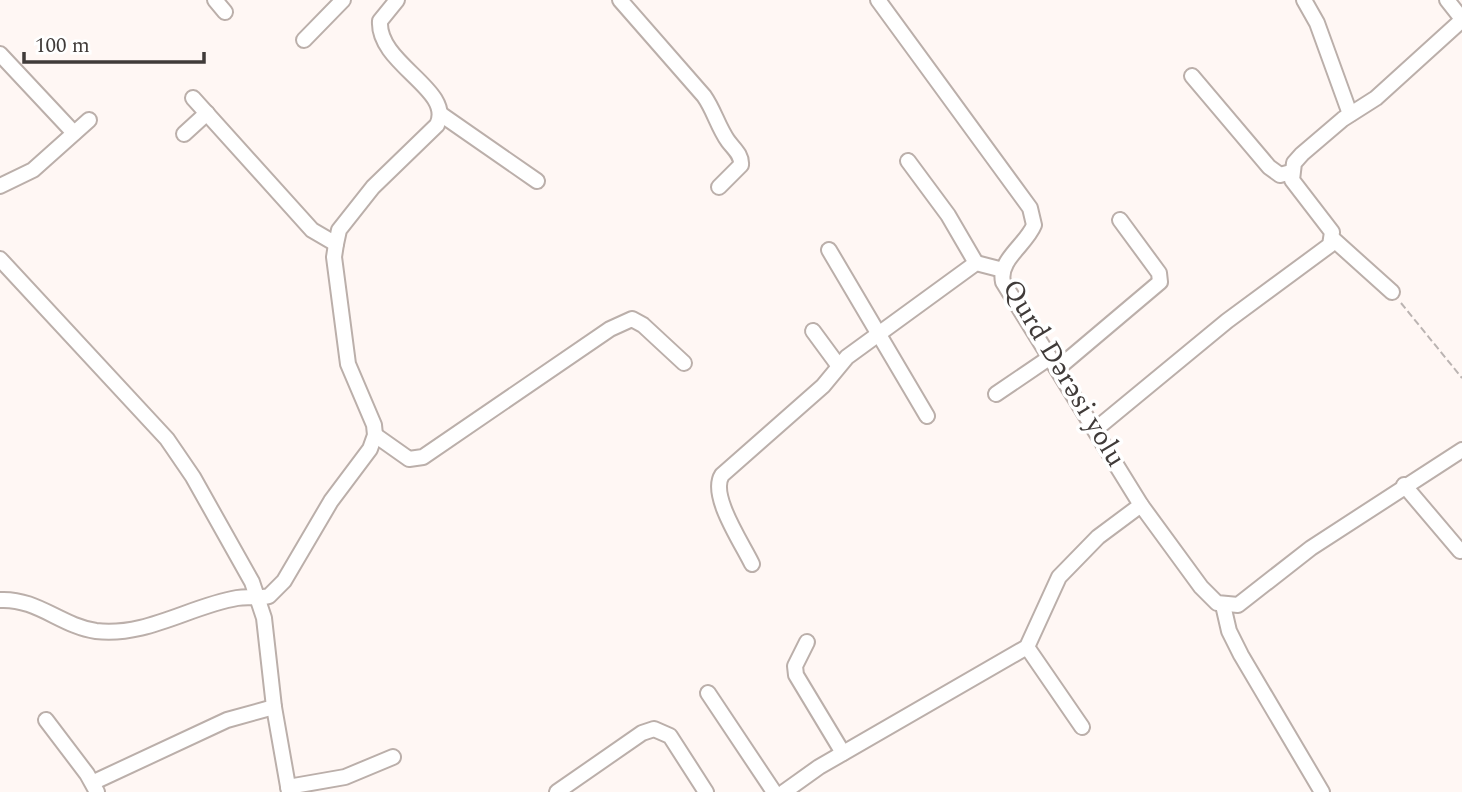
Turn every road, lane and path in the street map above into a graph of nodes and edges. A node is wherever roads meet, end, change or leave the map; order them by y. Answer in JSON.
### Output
{"nodes":[{"id":1,"x":215,"y":0,"type":"edge"},
{"id":2,"x":343,"y":0,"type":"edge"},
{"id":3,"x":374,"y":0,"type":"edge"},
{"id":4,"x":397,"y":0,"type":"edge"},
{"id":5,"x":620,"y":0,"type":"edge"},
{"id":6,"x":878,"y":0,"type":"edge"},
{"id":7,"x":1304,"y":0,"type":"edge"},
{"id":8,"x":1447,"y":0,"type":"edge"},
{"id":9,"x":225,"y":12,"type":"dead end"},
{"id":10,"x":386,"y":12,"type":"junction"},
{"id":11,"x":1462,"y":20,"type":"edge"},
{"id":12,"x":304,"y":40,"type":"dead end"},
{"id":13,"x":0,"y":54,"type":"edge"},
{"id":14,"x":1192,"y":76,"type":"dead end"},
{"id":15,"x":193,"y":97,"type":"dead end"},
{"id":16,"x":207,"y":113,"type":"junction"},
{"id":17,"x":1350,"y":114,"type":"junction"},
{"id":18,"x":442,"y":116,"type":"junction"},
{"id":19,"x":89,"y":120,"type":"dead end"},
{"id":20,"x":74,"y":133,"type":"junction"},
{"id":21,"x":184,"y":134,"type":"dead end"},
{"id":22,"x":908,"y":161,"type":"dead end"},
{"id":23,"x":1291,"y":172,"type":"junction"},
{"id":24,"x":537,"y":181,"type":"dead end"},
{"id":25,"x":0,"y":186,"type":"edge"},
{"id":26,"x":719,"y":187,"type":"dead end"},
{"id":27,"x":1120,"y":220,"type":"dead end"},
{"id":28,"x":1333,"y":239,"type":"junction"},
{"id":29,"x":336,"y":244,"type":"junction"},
{"id":30,"x":828,"y":250,"type":"dead end"},
{"id":31,"x":0,"y":259,"type":"edge"},
{"id":32,"x":976,"y":263,"type":"junction"},
{"id":33,"x":1003,"y":271,"type":"junction"},
{"id":34,"x":1392,"y":292,"type":"joint"},
{"id":35,"x":813,"y":331,"type":"dead end"},
{"id":36,"x":880,"y":334,"type":"junction"},
{"id":37,"x":684,"y":363,"type":"dead end"},
{"id":38,"x":1053,"y":363,"type":"junction"},
{"id":39,"x":838,"y":365,"type":"junction"},
{"id":40,"x":1462,"y":378,"type":"edge"},
{"id":41,"x":996,"y":394,"type":"dead end"},
{"id":42,"x":927,"y":416,"type":"dead end"},
{"id":43,"x":1096,"y":429,"type":"junction"},
{"id":44,"x":375,"y":435,"type":"junction"},
{"id":45,"x":1462,"y":450,"type":"edge"},
{"id":46,"x":1404,"y":485,"type":"junction"},
{"id":47,"x":1141,"y":505,"type":"junction"},
{"id":48,"x":1460,"y":551,"type":"dead end"},
{"id":49,"x":752,"y":564,"type":"dead end"},
{"id":50,"x":259,"y":599,"type":"junction"},
{"id":51,"x":0,"y":600,"type":"edge"},
{"id":52,"x":1223,"y":605,"type":"junction"},
{"id":53,"x":807,"y":642,"type":"dead end"},
{"id":54,"x":1027,"y":647,"type":"junction"},
{"id":55,"x":708,"y":693,"type":"dead end"},
{"id":56,"x":274,"y":707,"type":"junction"},
{"id":57,"x":46,"y":720,"type":"dead end"},
{"id":58,"x":1082,"y":727,"type":"dead end"},
{"id":59,"x":843,"y":753,"type":"junction"},
{"id":60,"x":393,"y":757,"type":"dead end"},
{"id":61,"x":95,"y":787,"type":"edge"},
{"id":62,"x":289,"y":790,"type":"edge"},
{"id":63,"x":557,"y":792,"type":"edge"},
{"id":64,"x":706,"y":792,"type":"edge"},
{"id":65,"x":774,"y":792,"type":"edge"},
{"id":66,"x":784,"y":792,"type":"edge"},
{"id":67,"x":1322,"y":792,"type":"edge"}],
"edges":[{"from":1,"to":9,"type":"street"},
{"from":2,"to":12,"type":"street"},
{"from":3,"to":10,"type":"street"},
{"from":4,"to":10,"type":"street"},
{"from":5,"to":26,"type":"street"},
{"from":6,"to":33,"type":"street","name":"Qurd Dərəsi yolu"},
{"from":7,"to":17,"type":"street"},
{"from":8,"to":11,"type":"street"},
{"from":10,"to":18,"type":"street"},
{"from":11,"to":17,"type":"street"},
{"from":13,"to":20,"type":"street"},
{"from":14,"to":23,"type":"street"},
{"from":15,"to":16,"type":"street"},
{"from":16,"to":21,"type":"street"},
{"from":16,"to":29,"type":"street"},
{"from":17,"to":23,"type":"street"},
{"from":18,"to":24,"type":"street"},
{"from":18,"to":29,"type":"street"},
{"from":19,"to":20,"type":"street"},
{"from":20,"to":25,"type":"street"},
{"from":22,"to":32,"type":"street"},
{"from":23,"to":28,"type":"street"},
{"from":27,"to":38,"type":"street"},
{"from":28,"to":34,"type":"street"},
{"from":28,"to":43,"type":"street"},
{"from":29,"to":44,"type":"street"},
{"from":30,"to":36,"type":"street"},
{"from":31,"to":50,"type":"street"},
{"from":32,"to":33,"type":"street"},
{"from":32,"to":36,"type":"street"},
{"from":33,"to":38,"type":"street","name":"Qurd Dərəsi yolu"},
{"from":34,"to":40,"type":"path"},
{"from":35,"to":39,"type":"street"},
{"from":36,"to":39,"type":"street"},
{"from":36,"to":42,"type":"street"},
{"from":37,"to":44,"type":"street"},
{"from":38,"to":41,"type":"street"},
{"from":38,"to":43,"type":"street","name":"Qurd Dərəsi yolu"},
{"from":39,"to":49,"type":"street"},
{"from":43,"to":47,"type":"street","name":"Qurd Dərəsi yolu"},
{"from":44,"to":50,"type":"street"},
{"from":45,"to":46,"type":"street"},
{"from":46,"to":48,"type":"street"},
{"from":46,"to":52,"type":"street"},
{"from":47,"to":52,"type":"street","name":"Qurd Dərəsi yolu"},
{"from":47,"to":54,"type":"street"},
{"from":50,"to":51,"type":"street"},
{"from":50,"to":56,"type":"street"},
{"from":52,"to":67,"type":"street"},
{"from":53,"to":59,"type":"street"},
{"from":54,"to":58,"type":"street"},
{"from":54,"to":59,"type":"street"},
{"from":55,"to":65,"type":"street"},
{"from":56,"to":61,"type":"street"},
{"from":56,"to":62,"type":"street"},
{"from":57,"to":61,"type":"street"},
{"from":59,"to":66,"type":"street"},
{"from":60,"to":62,"type":"street"},
{"from":63,"to":64,"type":"street"}]}
